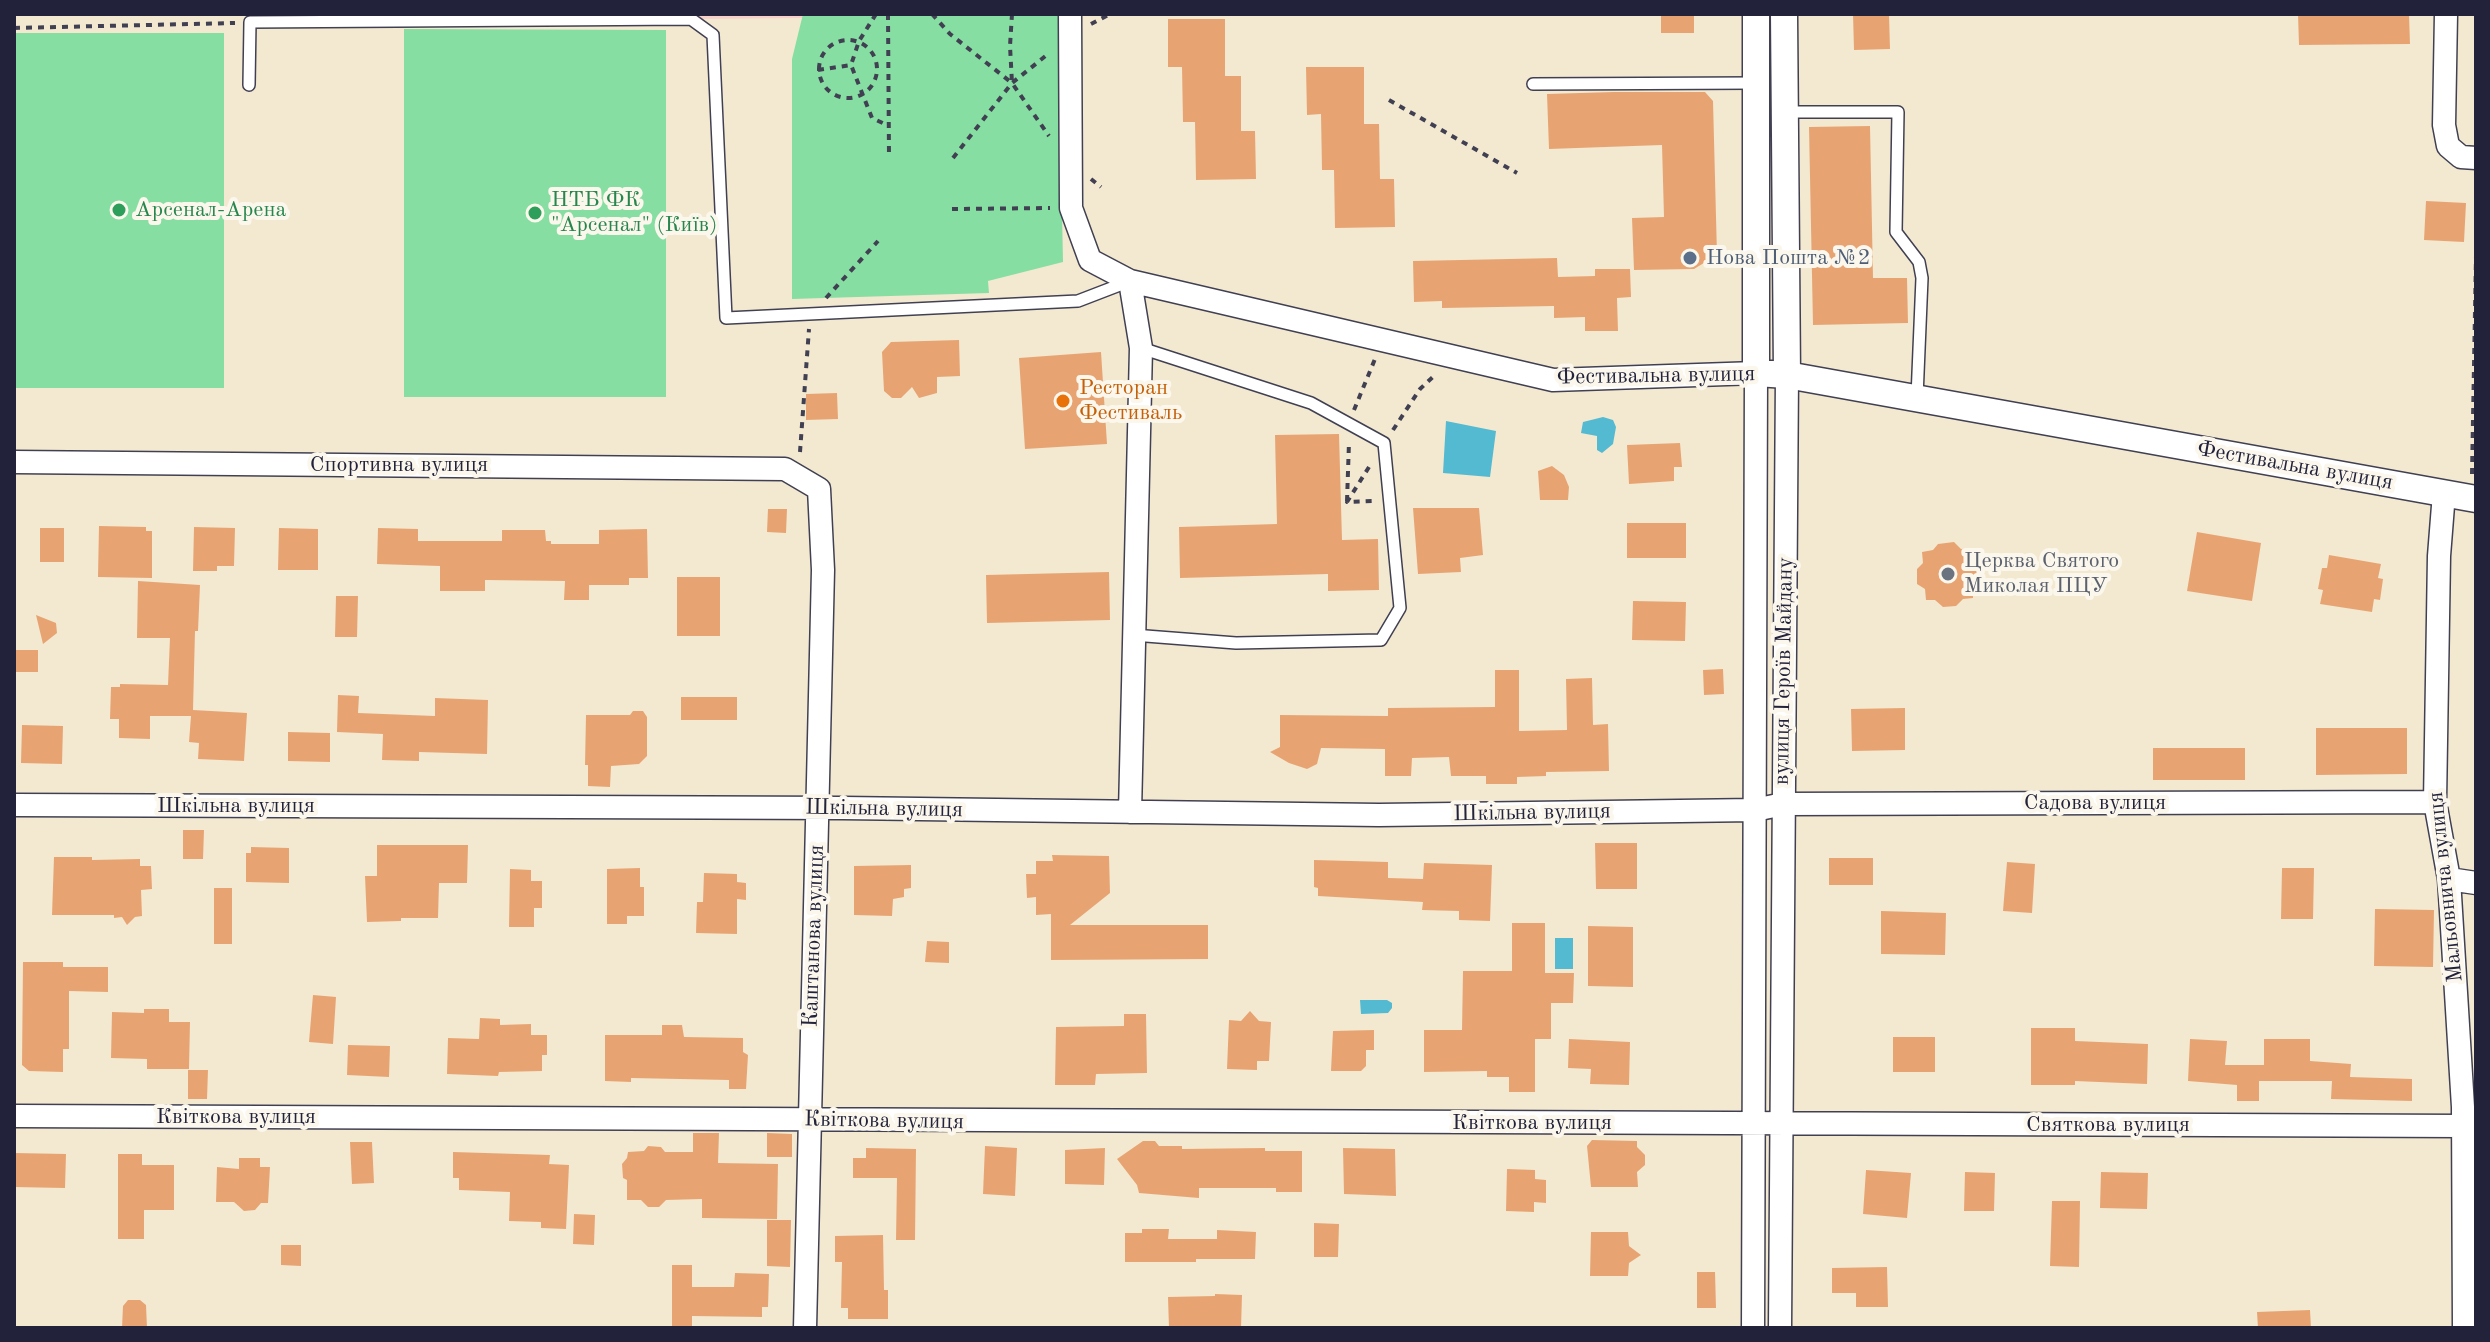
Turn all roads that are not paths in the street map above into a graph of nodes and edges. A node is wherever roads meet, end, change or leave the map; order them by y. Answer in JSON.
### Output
{"nodes":[{"id":1,"x":1756,"y":14,"type":"edge"},
{"id":2,"x":1784,"y":14,"type":"edge"},
{"id":3,"x":2446,"y":14,"type":"edge"},
{"id":4,"x":1070,"y":25,"type":"edge"},
{"id":5,"x":1756,"y":83,"type":"junction"},
{"id":6,"x":1533,"y":84,"type":"dead end"},
{"id":7,"x":249,"y":85,"type":"dead end"},
{"id":8,"x":1784,"y":112,"type":"junction"},
{"id":9,"x":2468,"y":157,"type":"edge"},
{"id":10,"x":1130,"y":281,"type":"junction"},
{"id":11,"x":1141,"y":348,"type":"junction"},
{"id":12,"x":1756,"y":373,"type":"junction"},
{"id":13,"x":1787,"y":375,"type":"junction"},
{"id":14,"x":1917,"y":398,"type":"junction"},
{"id":15,"x":14,"y":462,"type":"edge"},
{"id":16,"x":792,"y":473,"type":"joint"},
{"id":17,"x":2463,"y":497,"type":"edge"},
{"id":18,"x":1133,"y":635,"type":"junction"},
{"id":19,"x":2435,"y":802,"type":"junction"},
{"id":20,"x":1783,"y":804,"type":"junction"},
{"id":21,"x":14,"y":805,"type":"edge"},
{"id":22,"x":817,"y":808,"type":"junction"},
{"id":23,"x":1755,"y":810,"type":"junction"},
{"id":24,"x":1130,"y":812,"type":"junction"},
{"id":25,"x":2449,"y":879,"type":"junction"},
{"id":26,"x":2476,"y":883,"type":"edge"},
{"id":27,"x":14,"y":1116,"type":"edge"},
{"id":28,"x":809,"y":1120,"type":"junction"},
{"id":29,"x":1753,"y":1123,"type":"junction"},
{"id":30,"x":1780,"y":1123,"type":"junction"},
{"id":31,"x":2463,"y":1126,"type":"junction"},
{"id":32,"x":2470,"y":1207,"type":"edge"},
{"id":33,"x":805,"y":1328,"type":"edge"},
{"id":34,"x":1753,"y":1328,"type":"edge"},
{"id":35,"x":1780,"y":1328,"type":"edge"},
{"id":36,"x":2464,"y":1328,"type":"edge"}],
"edges":[{"from":1,"to":5,"type":"street","name":"вулиця Героїв Майдану"},
{"from":2,"to":8,"type":"street","name":"вулиця Героїв Майдану"},
{"from":3,"to":9,"type":"street"},
{"from":4,"to":10,"type":"street","name":"Фестивальна вулиця"},
{"from":5,"to":6,"type":"lane"},
{"from":5,"to":12,"type":"street","name":"вулиця Героїв Майдану"},
{"from":7,"to":10,"type":"lane"},
{"from":8,"to":13,"type":"street","name":"вулиця Героїв Майдану"},
{"from":8,"to":14,"type":"lane"},
{"from":10,"to":11,"type":"street"},
{"from":10,"to":12,"type":"street","name":"Фестивальна вулиця"},
{"from":11,"to":18,"type":"street"},
{"from":11,"to":18,"type":"lane"},
{"from":12,"to":13,"type":"street","name":"Фестивальна вулиця"},
{"from":12,"to":23,"type":"street","name":"вулиця Героїв Майдану"},
{"from":13,"to":14,"type":"street","name":"Фестивальна вулиця"},
{"from":13,"to":20,"type":"street","name":"вулиця Героїв Майдану"},
{"from":14,"to":17,"type":"street","name":"Фестивальна вулиця"},
{"from":15,"to":16,"type":"street","name":"Спортивна вулиця"},
{"from":16,"to":22,"type":"street","name":"Каштанова вулиця"},
{"from":17,"to":19,"type":"street","name":"Мальовнича вулиця"},
{"from":18,"to":24,"type":"street"},
{"from":19,"to":20,"type":"street","name":"Садова вулиця"},
{"from":19,"to":25,"type":"street","name":"Мальовнича вулиця"},
{"from":20,"to":23,"type":"street","name":"Садова вулиця"},
{"from":20,"to":30,"type":"street","name":"вулиця Героїв Майдану"},
{"from":21,"to":22,"type":"street","name":"Шкільна вулиця"},
{"from":22,"to":24,"type":"street","name":"Шкільна вулиця"},
{"from":22,"to":28,"type":"street","name":"Каштанова вулиця"},
{"from":23,"to":24,"type":"street","name":"Шкільна вулиця"},
{"from":23,"to":29,"type":"street","name":"вулиця Героїв Майдану"},
{"from":25,"to":26,"type":"street"},
{"from":25,"to":31,"type":"street","name":"Мальовнича вулиця"},
{"from":27,"to":28,"type":"street","name":"Квіткова вулиця"},
{"from":28,"to":29,"type":"street","name":"Квіткова вулиця"},
{"from":28,"to":33,"type":"street","name":"Каштанова вулиця"},
{"from":29,"to":30,"type":"street","name":"Святкова вулиця"},
{"from":29,"to":34,"type":"street","name":"вулиця Героїв Майдану"},
{"from":30,"to":31,"type":"street","name":"Святкова вулиця"},
{"from":30,"to":35,"type":"street","name":"вулиця Героїв Майдану"},
{"from":31,"to":32,"type":"street","name":"Мальовнича вулиця"},
{"from":32,"to":36,"type":"street","name":"Мальовнича вулиця"}]}
